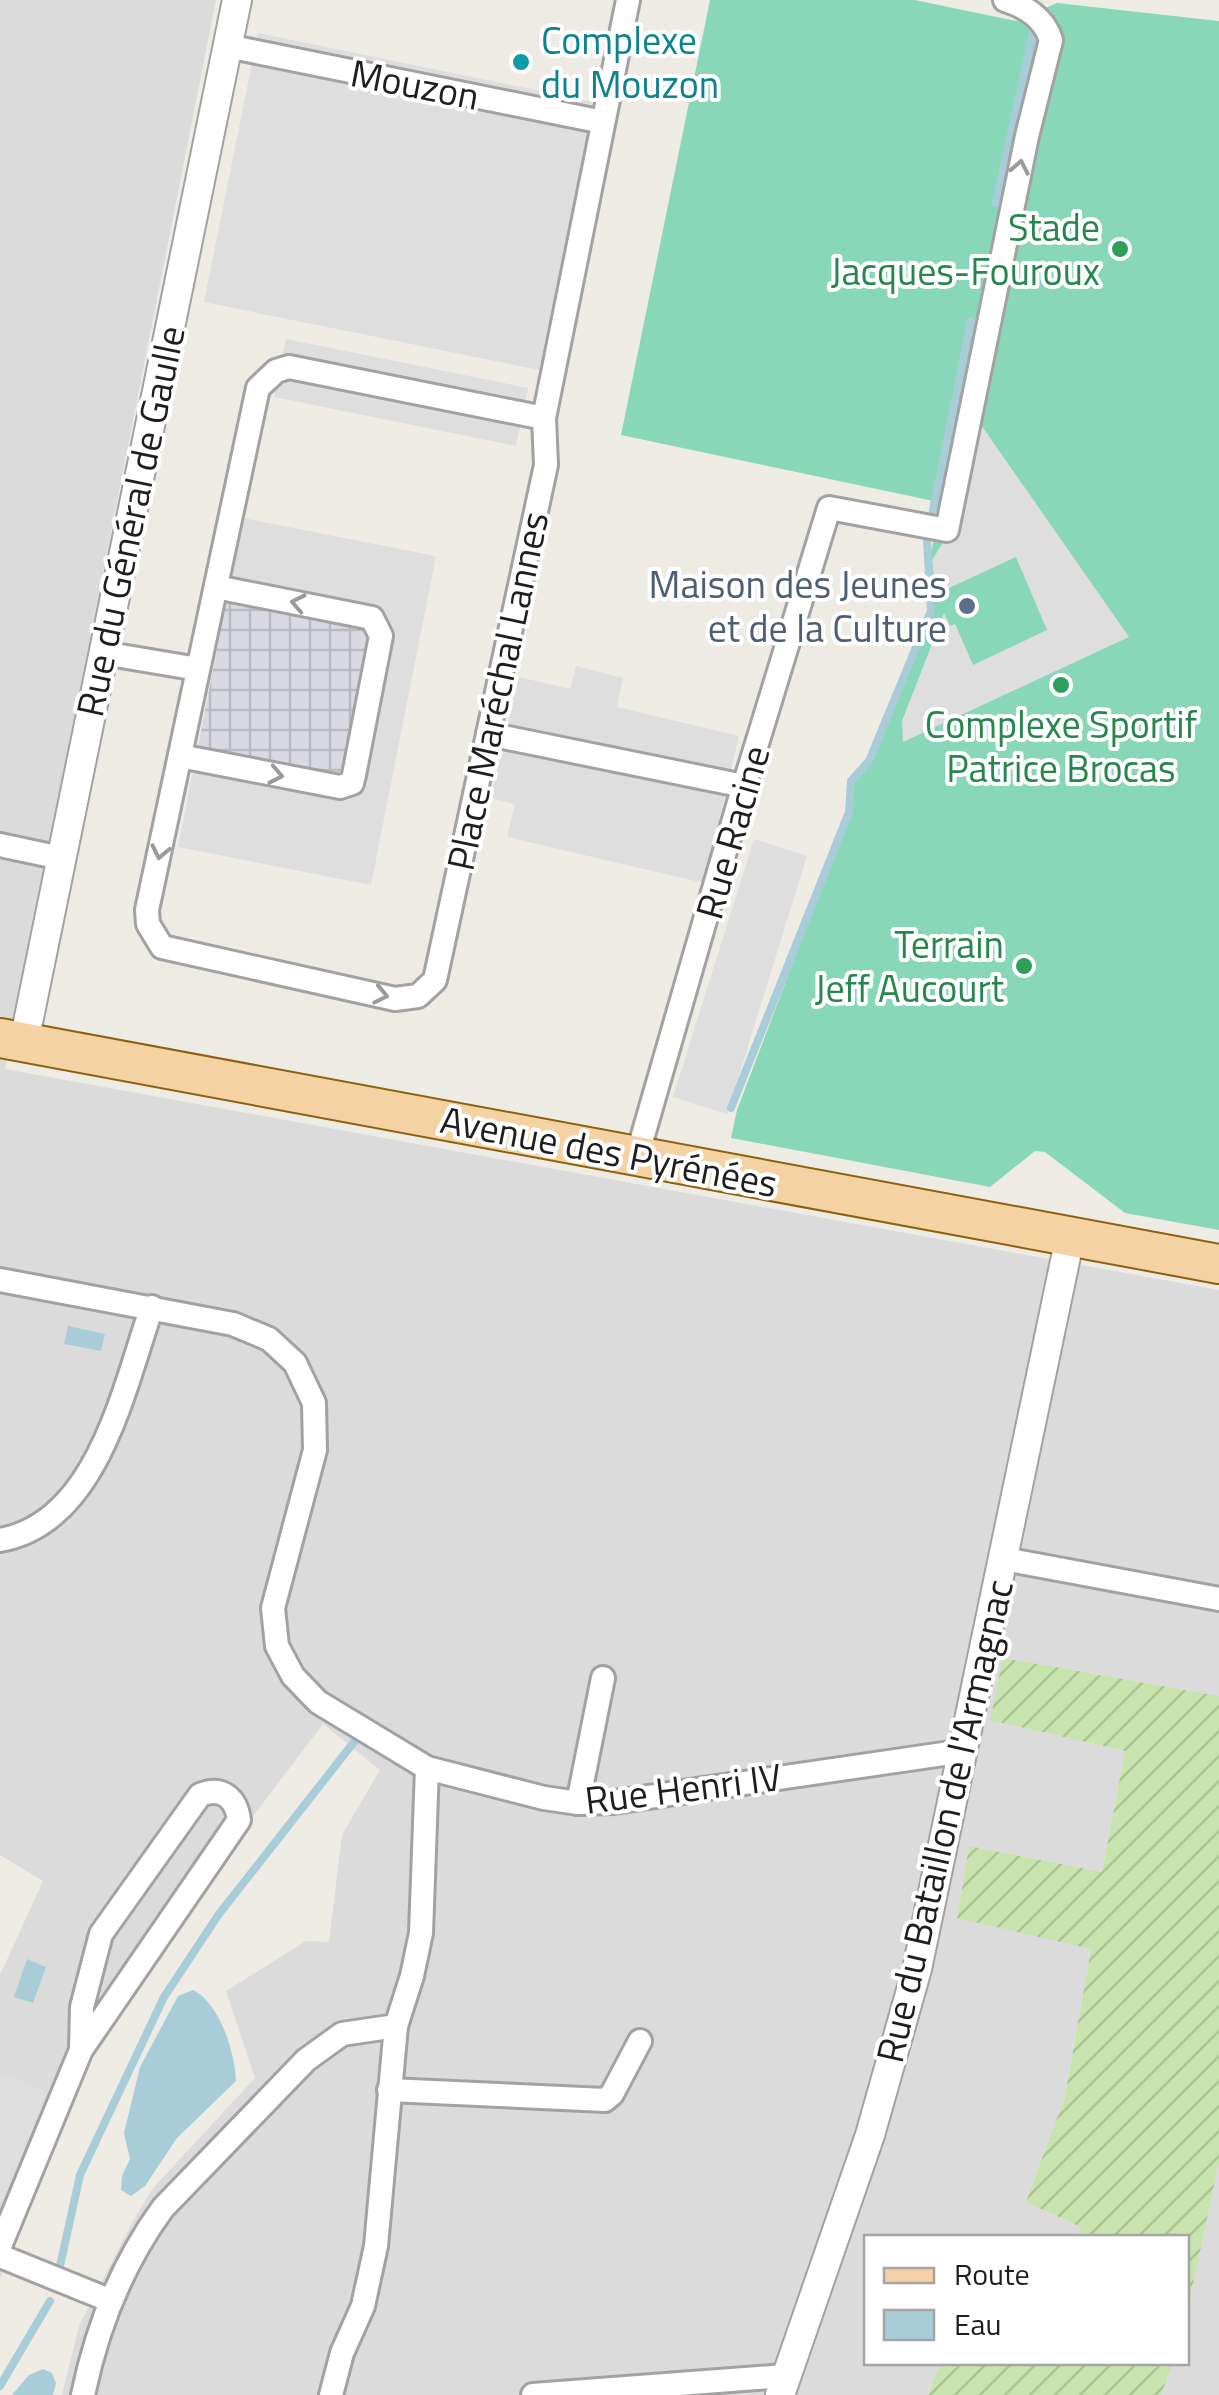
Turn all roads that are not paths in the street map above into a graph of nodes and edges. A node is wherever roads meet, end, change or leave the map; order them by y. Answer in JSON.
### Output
{"nodes":[{"id":1,"x":236,"y":0,"type":"edge"},
{"id":2,"x":628,"y":0,"type":"edge"},
{"id":3,"x":1005,"y":0,"type":"edge"},
{"id":4,"x":227,"y":46,"type":"junction"},
{"id":5,"x":603,"y":122,"type":"junction"},
{"id":6,"x":544,"y":418,"type":"junction"},
{"id":7,"x":216,"y":587,"type":"junction"},
{"id":8,"x":103,"y":653,"type":"junction"},
{"id":9,"x":198,"y":669,"type":"junction"},
{"id":10,"x":488,"y":734,"type":"junction"},
{"id":11,"x":180,"y":756,"type":"junction"},
{"id":12,"x":744,"y":786,"type":"junction"},
{"id":13,"x":0,"y":845,"type":"edge"},
{"id":14,"x":61,"y":858,"type":"junction"},
{"id":15,"x":12,"y":1040,"type":"edge"},
{"id":16,"x":637,"y":1156,"type":"junction"},
{"id":17,"x":1070,"y":1237,"type":"junction"},
{"id":18,"x":1219,"y":1264,"type":"edge"},
{"id":19,"x":0,"y":1280,"type":"edge"},
{"id":20,"x":152,"y":1307,"type":"junction"},
{"id":21,"x":0,"y":1540,"type":"edge"},
{"id":22,"x":1004,"y":1559,"type":"junction"},
{"id":23,"x":1219,"y":1600,"type":"edge"},
{"id":24,"x":603,"y":1678,"type":"dead end"},
{"id":25,"x":964,"y":1751,"type":"junction"},
{"id":26,"x":427,"y":1768,"type":"junction"},
{"id":27,"x":578,"y":1803,"type":"junction"},
{"id":28,"x":396,"y":2026,"type":"junction"},
{"id":29,"x":640,"y":2041,"type":"dead end"},
{"id":30,"x":81,"y":2050,"type":"junction"},
{"id":31,"x":389,"y":2090,"type":"junction"},
{"id":32,"x":0,"y":2246,"type":"edge"},
{"id":33,"x":0,"y":2256,"type":"edge"},
{"id":34,"x":109,"y":2300,"type":"junction"},
{"id":35,"x":783,"y":2386,"type":"edge"},
{"id":36,"x":82,"y":2395,"type":"edge"},
{"id":37,"x":331,"y":2395,"type":"edge"},
{"id":38,"x":532,"y":2395,"type":"edge"}],
"edges":[{"from":1,"to":4,"type":"street","name":"Rue du Général de Gaulle"},
{"from":2,"to":5,"type":"street"},
{"from":12,"to":3,"type":"street","name":"Rue Racine","one_way":true},
{"from":4,"to":5,"type":"street","name":"Mouzon"},
{"from":4,"to":8,"type":"street","name":"Rue du Général de Gaulle"},
{"from":5,"to":6,"type":"street"},
{"from":6,"to":7,"type":"street","name":"Place Maréchal Lannes"},
{"from":6,"to":10,"type":"street","name":"Place Maréchal Lannes"},
{"from":7,"to":9,"type":"street","name":"Place Maréchal Lannes"},
{"from":11,"to":7,"type":"street","one_way":true},
{"from":8,"to":9,"type":"street"},
{"from":8,"to":14,"type":"street","name":"Rue du Général de Gaulle"},
{"from":9,"to":11,"type":"street","name":"Place Maréchal Lannes"},
{"from":11,"to":10,"type":"street","name":"Place Maréchal Lannes","one_way":true},
{"from":10,"to":12,"type":"street"},
{"from":12,"to":16,"type":"street","name":"Rue Racine"},
{"from":13,"to":14,"type":"street"},
{"from":14,"to":15,"type":"street","name":"Rue du Général de Gaulle"},
{"from":15,"to":16,"type":"main road","name":"Avenue des Pyrénées"},
{"from":16,"to":17,"type":"main road","name":"Avenue des Pyrénées"},
{"from":17,"to":18,"type":"main road","name":"Avenue des Pyrénées"},
{"from":17,"to":22,"type":"street","name":"Rue du Bataillon de l'Armagnac"},
{"from":19,"to":20,"type":"street","name":"Rue Henri IV"},
{"from":20,"to":21,"type":"street"},
{"from":20,"to":26,"type":"street","name":"Rue Henri IV"},
{"from":22,"to":23,"type":"street"},
{"from":22,"to":25,"type":"street","name":"Rue du Bataillon de l'Armagnac"},
{"from":24,"to":27,"type":"street"},
{"from":25,"to":27,"type":"street","name":"Rue Henri IV"},
{"from":25,"to":35,"type":"street","name":"Rue du Bataillon de l'Armagnac"},
{"from":26,"to":27,"type":"street","name":"Rue Henri IV"},
{"from":26,"to":28,"type":"street"},
{"from":28,"to":31,"type":"street"},
{"from":28,"to":34,"type":"street"},
{"from":29,"to":31,"type":"street"},
{"from":30,"to":30,"type":"street"},
{"from":30,"to":32,"type":"street"},
{"from":31,"to":37,"type":"street"},
{"from":33,"to":34,"type":"street"},
{"from":34,"to":36,"type":"street"},
{"from":35,"to":38,"type":"street"}]}
